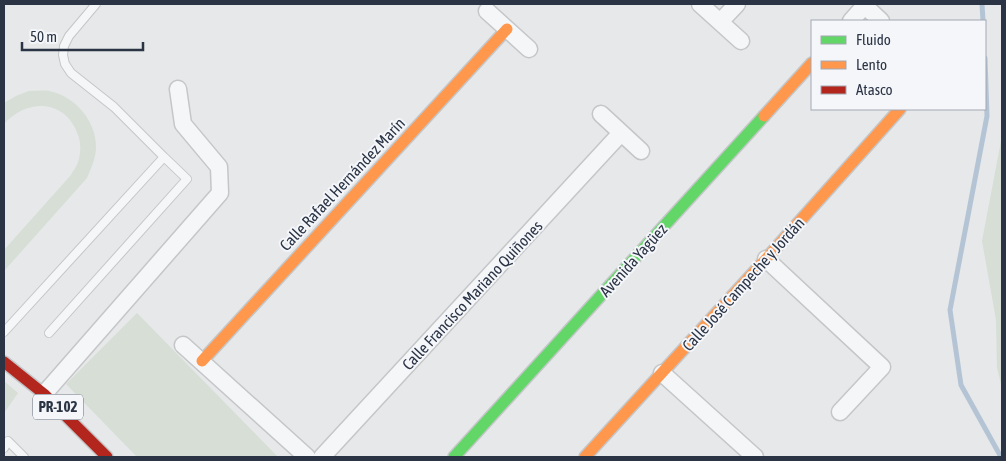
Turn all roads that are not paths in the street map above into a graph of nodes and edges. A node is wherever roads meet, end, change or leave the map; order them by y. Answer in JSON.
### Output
{"nodes":[{"id":1,"x":96,"y":4,"type":"edge"},
{"id":2,"x":700,"y":4,"type":"edge"},
{"id":3,"x":737,"y":4,"type":"edge"},
{"id":4,"x":866,"y":5,"type":"edge"},
{"id":5,"x":487,"y":10,"type":"dead end"},
{"id":6,"x":852,"y":20,"type":"edge"},
{"id":7,"x":880,"y":20,"type":"edge"},
{"id":8,"x":720,"y":22,"type":"junction"},
{"id":9,"x":507,"y":29,"type":"junction"},
{"id":10,"x":741,"y":41,"type":"dead end"},
{"id":11,"x":529,"y":49,"type":"dead end"},
{"id":12,"x":811,"y":64,"type":"edge"},
{"id":13,"x":178,"y":89,"type":"dead end"},
{"id":14,"x":899,"y":110,"type":"edge"},
{"id":15,"x":600,"y":114,"type":"dead end"},
{"id":16,"x":621,"y":133,"type":"junction"},
{"id":17,"x":641,"y":151,"type":"dead end"},
{"id":18,"x":164,"y":157,"type":"junction"},
{"id":19,"x":766,"y":258,"type":"junction"},
{"id":20,"x":4,"y":332,"type":"edge"},
{"id":21,"x":49,"y":333,"type":"dead end"},
{"id":22,"x":183,"y":345,"type":"dead end"},
{"id":23,"x":202,"y":361,"type":"junction"},
{"id":24,"x":4,"y":362,"type":"edge"},
{"id":25,"x":662,"y":372,"type":"junction"},
{"id":26,"x":44,"y":394,"type":"junction"},
{"id":27,"x":840,"y":412,"type":"dead end"},
{"id":28,"x":4,"y":448,"type":"edge"},
{"id":29,"x":24,"y":457,"type":"edge"},
{"id":30,"x":107,"y":457,"type":"edge"},
{"id":31,"x":307,"y":457,"type":"edge"},
{"id":32,"x":322,"y":457,"type":"edge"},
{"id":33,"x":454,"y":457,"type":"edge"},
{"id":34,"x":585,"y":457,"type":"edge"},
{"id":35,"x":755,"y":457,"type":"edge"}],
"edges":[{"from":1,"to":18,"type":"lane"},
{"from":2,"to":8,"type":"street"},
{"from":3,"to":8,"type":"street"},
{"from":4,"to":6,"type":"street"},
{"from":4,"to":7,"type":"street"},
{"from":5,"to":9,"type":"street"},
{"from":8,"to":10,"type":"street"},
{"from":9,"to":11,"type":"street"},
{"from":9,"to":23,"type":"street","name":"Calle Rafael Hernández Marín"},
{"from":12,"to":33,"type":"street","name":"Avenida Yagüez"},
{"from":13,"to":26,"type":"street"},
{"from":14,"to":19,"type":"street","name":"Calle José Campeche y Jordán"},
{"from":15,"to":16,"type":"street"},
{"from":16,"to":17,"type":"street"},
{"from":16,"to":32,"type":"street","name":"Calle Francisco Mariano Quiñones"},
{"from":18,"to":20,"type":"lane"},
{"from":18,"to":21,"type":"lane"},
{"from":19,"to":25,"type":"street","name":"Calle José Campeche y Jordán"},
{"from":19,"to":27,"type":"street"},
{"from":22,"to":23,"type":"street"},
{"from":23,"to":31,"type":"street"},
{"from":24,"to":26,"type":"street","number":"PR-102"},
{"from":25,"to":34,"type":"street","name":"Calle José Campeche y Jordán"},
{"from":25,"to":35,"type":"street"},
{"from":26,"to":30,"type":"street","number":"PR-102"},
{"from":28,"to":29,"type":"lane"}]}
